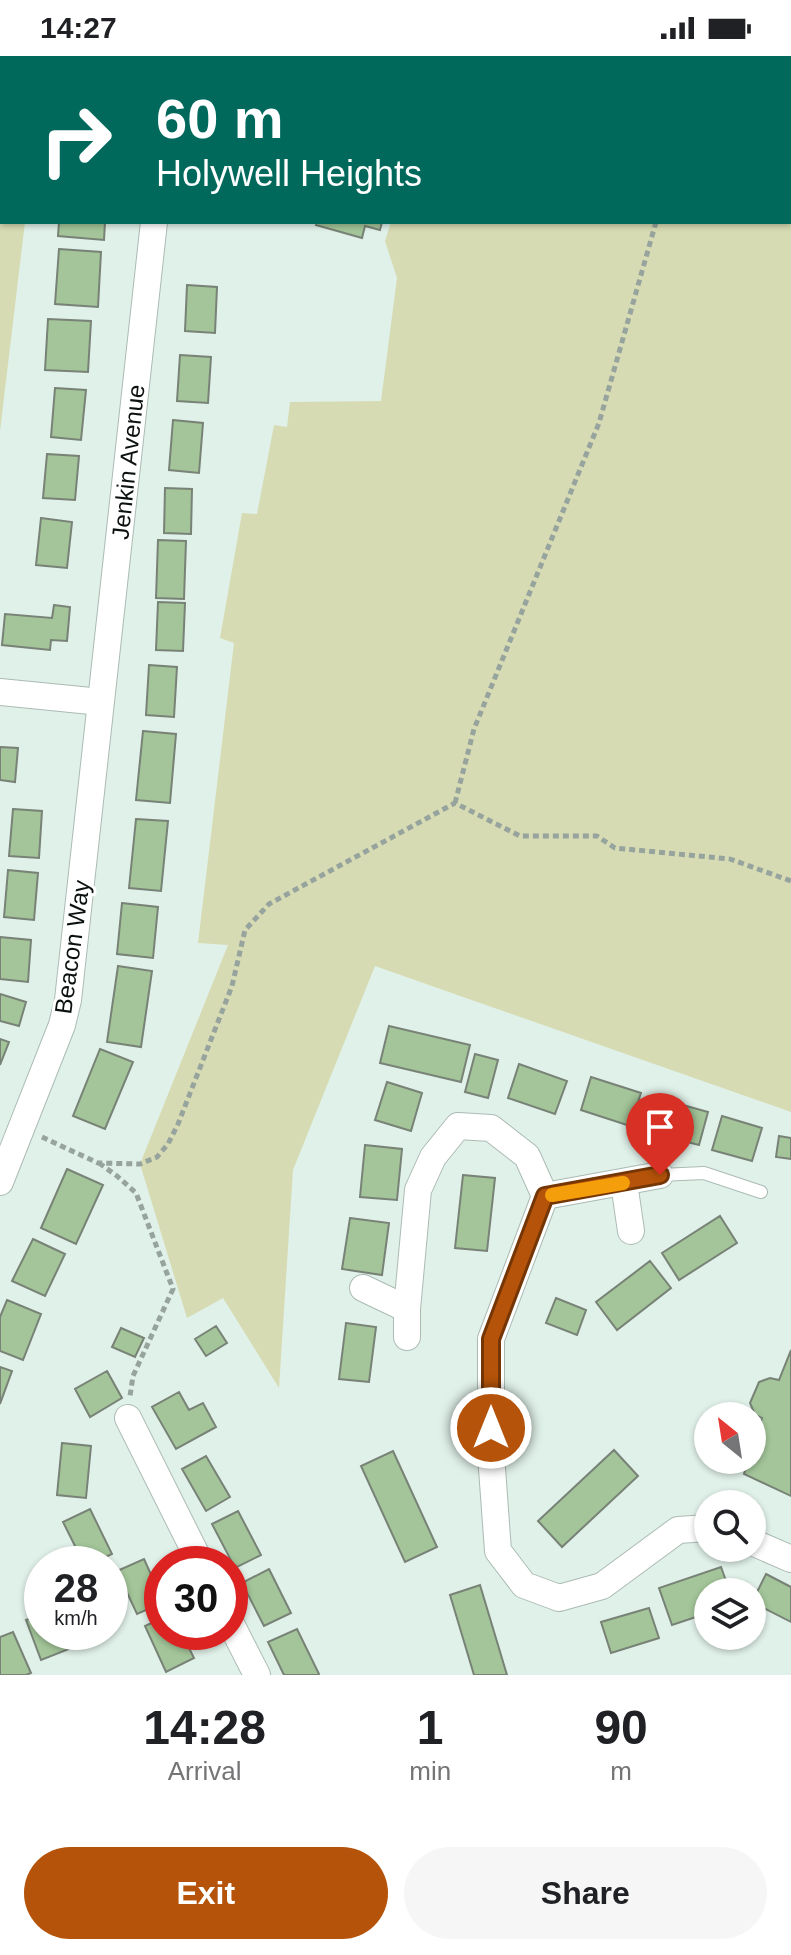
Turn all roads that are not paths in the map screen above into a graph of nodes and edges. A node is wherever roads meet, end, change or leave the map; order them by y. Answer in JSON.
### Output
{"nodes":[{"id":1,"x":154,"y":224,"type":"edge"},
{"id":2,"x":0,"y":692,"type":"edge"},
{"id":3,"x":101,"y":702,"type":"junction"},
{"id":4,"x":660,"y":1175,"type":"joint"},
{"id":5,"x":0,"y":1182,"type":"edge"},
{"id":6,"x":624,"y":1183,"type":"junction"},
{"id":7,"x":761,"y":1192,"type":"dead end"},
{"id":8,"x":545,"y":1196,"type":"junction"},
{"id":9,"x":631,"y":1231,"type":"dead end"},
{"id":10,"x":363,"y":1288,"type":"dead end"},
{"id":11,"x":407,"y":1309,"type":"junction"},
{"id":12,"x":407,"y":1337,"type":"dead end"},
{"id":13,"x":128,"y":1418,"type":"road end"},
{"id":14,"x":694,"y":1529,"type":"edge"},
{"id":15,"x":192,"y":1546,"type":"edge"},
{"id":16,"x":766,"y":1548,"type":"edge"},
{"id":17,"x":791,"y":1559,"type":"edge"},
{"id":18,"x":244,"y":1650,"type":"edge"},
{"id":19,"x":257,"y":1675,"type":"edge"}],
"edges":[{"from":1,"to":3,"type":"street","name":"Jenkin Avenue"},
{"from":2,"to":3,"type":"street"},
{"from":3,"to":5,"type":"street","name":"Beacon Way"},
{"from":4,"to":6,"type":"street"},
{"from":4,"to":7,"type":"lane"},
{"from":6,"to":8,"type":"street"},
{"from":6,"to":9,"type":"street"},
{"from":8,"to":11,"type":"street"},
{"from":8,"to":14,"type":"street"},
{"from":10,"to":11,"type":"street"},
{"from":11,"to":12,"type":"street"},
{"from":13,"to":15,"type":"street"},
{"from":16,"to":17,"type":"street"},
{"from":18,"to":19,"type":"street"}]}
